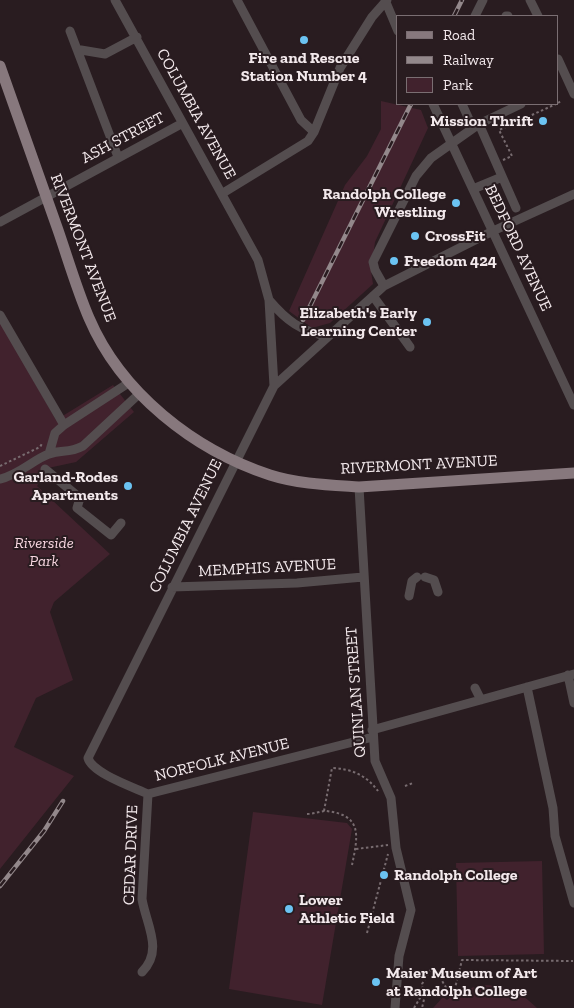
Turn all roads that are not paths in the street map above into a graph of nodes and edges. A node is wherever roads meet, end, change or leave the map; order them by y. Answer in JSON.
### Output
{"nodes":[{"id":1,"x":115,"y":0,"type":"edge"},
{"id":2,"x":237,"y":0,"type":"edge"},
{"id":3,"x":483,"y":0,"type":"edge"},
{"id":4,"x":530,"y":0,"type":"edge"},
{"id":5,"x":386,"y":1,"type":"edge"},
{"id":6,"x":476,"y":15,"type":"edge"},
{"id":7,"x":538,"y":15,"type":"edge"},
{"id":8,"x":396,"y":27,"type":"edge"},
{"id":9,"x":70,"y":31,"type":"dead end"},
{"id":10,"x":136,"y":38,"type":"junction"},
{"id":11,"x":78,"y":52,"type":"junction"},
{"id":12,"x":559,"y":61,"type":"edge"},
{"id":13,"x":0,"y":66,"type":"edge"},
{"id":14,"x":574,"y":94,"type":"edge"},
{"id":15,"x":436,"y":105,"type":"edge"},
{"id":16,"x":463,"y":105,"type":"edge"},
{"id":17,"x":519,"y":105,"type":"edge"},
{"id":18,"x":181,"y":124,"type":"junction"},
{"id":19,"x":476,"y":126,"type":"junction"},
{"id":20,"x":314,"y":132,"type":"junction"},
{"id":21,"x":452,"y":144,"type":"junction"},
{"id":22,"x":118,"y":157,"type":"junction"},
{"id":23,"x":502,"y":177,"type":"junction"},
{"id":24,"x":473,"y":189,"type":"junction"},
{"id":25,"x":223,"y":193,"type":"junction"},
{"id":26,"x":574,"y":194,"type":"edge"},
{"id":27,"x":46,"y":197,"type":"junction"},
{"id":28,"x":516,"y":208,"type":"dead end"},
{"id":29,"x":0,"y":222,"type":"edge"},
{"id":30,"x":493,"y":231,"type":"junction"},
{"id":31,"x":384,"y":286,"type":"junction"},
{"id":32,"x":373,"y":296,"type":"junction"},
{"id":33,"x":269,"y":300,"type":"junction"},
{"id":34,"x":0,"y":315,"type":"edge"},
{"id":35,"x":328,"y":336,"type":"junction"},
{"id":36,"x":410,"y":347,"type":"dead end"},
{"id":37,"x":130,"y":382,"type":"junction"},
{"id":38,"x":274,"y":386,"type":"junction"},
{"id":39,"x":140,"y":392,"type":"junction"},
{"id":40,"x":574,"y":405,"type":"edge"},
{"id":41,"x":64,"y":425,"type":"junction"},
{"id":42,"x":49,"y":454,"type":"junction"},
{"id":43,"x":235,"y":462,"type":"junction"},
{"id":44,"x":45,"y":469,"type":"dead end"},
{"id":45,"x":574,"y":473,"type":"edge"},
{"id":46,"x":0,"y":480,"type":"edge"},
{"id":47,"x":359,"y":488,"type":"junction"},
{"id":48,"x":121,"y":523,"type":"dead end"},
{"id":49,"x":363,"y":578,"type":"junction"},
{"id":50,"x":172,"y":587,"type":"junction"},
{"id":51,"x":438,"y":592,"type":"dead end"},
{"id":52,"x":409,"y":596,"type":"dead end"},
{"id":53,"x":571,"y":674,"type":"edge"},
{"id":54,"x":527,"y":686,"type":"junction"},
{"id":55,"x":475,"y":688,"type":"dead end"},
{"id":56,"x":481,"y":700,"type":"junction"},
{"id":57,"x":574,"y":703,"type":"edge"},
{"id":58,"x":373,"y":733,"type":"junction"},
{"id":59,"x":88,"y":758,"type":"joint"},
{"id":60,"x":148,"y":794,"type":"junction"},
{"id":61,"x":574,"y":903,"type":"edge"},
{"id":62,"x":142,"y":972,"type":"dead end"},
{"id":63,"x":394,"y":1008,"type":"edge"}],
"edges":[{"from":1,"to":10,"type":"street","name":"COLUMBIA AVENUE"},
{"from":2,"to":20,"type":"street"},
{"from":3,"to":6,"type":"street"},
{"from":4,"to":7,"type":"street"},
{"from":5,"to":8,"type":"street"},
{"from":5,"to":20,"type":"street"},
{"from":9,"to":11,"type":"street"},
{"from":10,"to":11,"type":"street"},
{"from":10,"to":18,"type":"street","name":"COLUMBIA AVENUE"},
{"from":11,"to":22,"type":"street"},
{"from":12,"to":14,"type":"street"},
{"from":13,"to":27,"type":"main road","name":"RIVERMONT AVENUE"},
{"from":15,"to":21,"type":"street","name":"BEDFORD AVENUE"},
{"from":16,"to":19,"type":"street"},
{"from":17,"to":19,"type":"street"},
{"from":18,"to":22,"type":"street","name":"ASH STREET"},
{"from":18,"to":25,"type":"street","name":"COLUMBIA AVENUE"},
{"from":19,"to":21,"type":"street"},
{"from":19,"to":23,"type":"street"},
{"from":20,"to":25,"type":"street"},
{"from":21,"to":24,"type":"street","name":"BEDFORD AVENUE"},
{"from":21,"to":31,"type":"street"},
{"from":22,"to":27,"type":"street","name":"ASH STREET"},
{"from":23,"to":24,"type":"street"},
{"from":23,"to":28,"type":"street"},
{"from":24,"to":30,"type":"street","name":"BEDFORD AVENUE"},
{"from":25,"to":33,"type":"street","name":"COLUMBIA AVENUE"},
{"from":26,"to":30,"type":"street"},
{"from":27,"to":29,"type":"street","name":"ASH STREET"},
{"from":27,"to":37,"type":"main road","name":"RIVERMONT AVENUE"},
{"from":30,"to":31,"type":"street"},
{"from":30,"to":40,"type":"street","name":"BEDFORD AVENUE"},
{"from":31,"to":32,"type":"street"},
{"from":32,"to":35,"type":"street"},
{"from":32,"to":36,"type":"street"},
{"from":33,"to":35,"type":"street","name":"COLUMBIA AVENUE"},
{"from":33,"to":38,"type":"street","name":"COLUMBIA AVENUE"},
{"from":34,"to":41,"type":"street"},
{"from":35,"to":38,"type":"street"},
{"from":37,"to":39,"type":"main road","name":"RIVERMONT AVENUE"},
{"from":37,"to":41,"type":"street"},
{"from":38,"to":43,"type":"street","name":"COLUMBIA AVENUE"},
{"from":39,"to":42,"type":"street"},
{"from":39,"to":43,"type":"main road","name":"RIVERMONT AVENUE"},
{"from":41,"to":42,"type":"street"},
{"from":42,"to":46,"type":"street"},
{"from":43,"to":47,"type":"main road","name":"RIVERMONT AVENUE"},
{"from":43,"to":50,"type":"street","name":"COLUMBIA AVENUE"},
{"from":44,"to":48,"type":"street"},
{"from":45,"to":47,"type":"main road","name":"RIVERMONT AVENUE"},
{"from":47,"to":49,"type":"street","name":"QUINLAN STREET"},
{"from":49,"to":50,"type":"street","name":"MEMPHIS AVENUE"},
{"from":49,"to":58,"type":"street","name":"QUINLAN STREET"},
{"from":50,"to":59,"type":"street","name":"COLUMBIA AVENUE"},
{"from":51,"to":52,"type":"street"},
{"from":53,"to":54,"type":"street","name":"NORFOLK AVENUE"},
{"from":53,"to":57,"type":"street"},
{"from":54,"to":56,"type":"street","name":"NORFOLK AVENUE"},
{"from":54,"to":61,"type":"street"},
{"from":55,"to":56,"type":"street"},
{"from":56,"to":58,"type":"street","name":"NORFOLK AVENUE"},
{"from":58,"to":60,"type":"street","name":"NORFOLK AVENUE"},
{"from":58,"to":63,"type":"street","name":"QUINLAN STREET"},
{"from":59,"to":60,"type":"street","name":"NORFOLK AVENUE"},
{"from":60,"to":62,"type":"street","name":"CEDAR DRIVE"}]}
